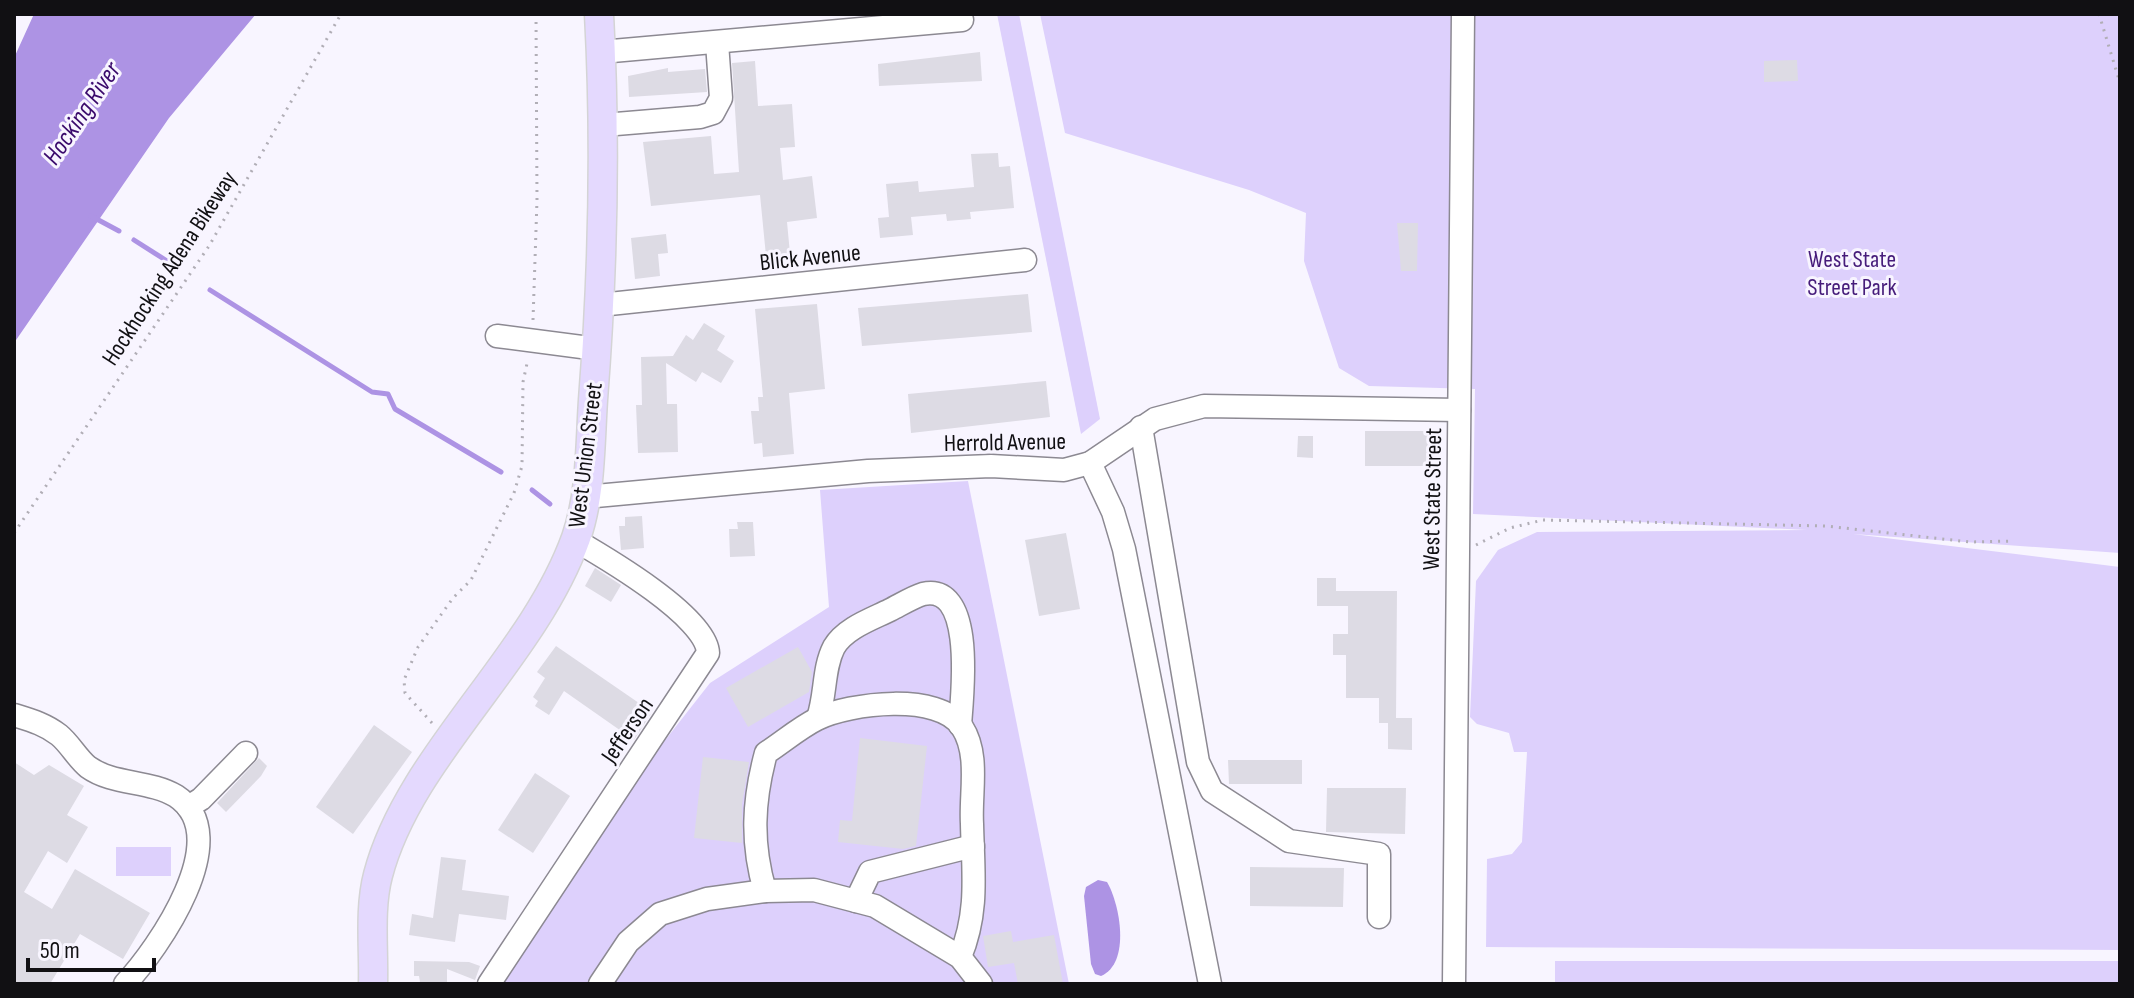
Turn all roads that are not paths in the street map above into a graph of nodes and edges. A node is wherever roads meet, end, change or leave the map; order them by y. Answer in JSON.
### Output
{"nodes":[{"id":1,"x":599,"y":14,"type":"edge"},
{"id":2,"x":1463,"y":14,"type":"edge"},
{"id":3,"x":962,"y":20,"type":"dead end"},
{"id":4,"x":717,"y":43,"type":"junction"},
{"id":5,"x":601,"y":52,"type":"junction"},
{"id":6,"x":604,"y":125,"type":"junction"},
{"id":7,"x":1025,"y":260,"type":"dead end"},
{"id":8,"x":600,"y":305,"type":"junction"},
{"id":9,"x":497,"y":336,"type":"dead end"},
{"id":10,"x":597,"y":349,"type":"junction"},
{"id":11,"x":1459,"y":410,"type":"junction"},
{"id":12,"x":1141,"y":427,"type":"junction"},
{"id":13,"x":1090,"y":463,"type":"junction"},
{"id":14,"x":585,"y":497,"type":"junction"},
{"id":15,"x":575,"y":540,"type":"junction"},
{"id":16,"x":14,"y":715,"type":"edge"},
{"id":17,"x":818,"y":718,"type":"junction"},
{"id":18,"x":960,"y":725,"type":"junction"},
{"id":19,"x":246,"y":753,"type":"dead end"},
{"id":20,"x":188,"y":807,"type":"junction"},
{"id":21,"x":973,"y":846,"type":"junction"},
{"id":22,"x":765,"y":891,"type":"junction"},
{"id":23,"x":856,"y":901,"type":"junction"},
{"id":24,"x":1379,"y":917,"type":"dead end"},
{"id":25,"x":960,"y":957,"type":"junction"},
{"id":26,"x":125,"y":984,"type":"edge"},
{"id":27,"x":373,"y":984,"type":"edge"},
{"id":28,"x":489,"y":984,"type":"edge"},
{"id":29,"x":600,"y":984,"type":"edge"},
{"id":30,"x":981,"y":984,"type":"edge"},
{"id":31,"x":1210,"y":984,"type":"edge"},
{"id":32,"x":1454,"y":984,"type":"edge"}],
"edges":[{"from":1,"to":5,"type":"main road","name":"West Union Street"},
{"from":2,"to":11,"type":"street","name":"West State Street"},
{"from":3,"to":4,"type":"street"},
{"from":4,"to":5,"type":"street"},
{"from":4,"to":6,"type":"street"},
{"from":5,"to":6,"type":"main road","name":"West Union Street"},
{"from":6,"to":8,"type":"main road","name":"West Union Street"},
{"from":7,"to":8,"type":"street","name":"Blick Avenue"},
{"from":8,"to":10,"type":"main road","name":"West Union Street"},
{"from":9,"to":10,"type":"street"},
{"from":10,"to":14,"type":"main road","name":"West Union Street"},
{"from":11,"to":12,"type":"street","name":"Herrold Avenue"},
{"from":11,"to":32,"type":"street","name":"West State Street"},
{"from":12,"to":13,"type":"street","name":"Herrold Avenue"},
{"from":12,"to":24,"type":"street"},
{"from":13,"to":14,"type":"street","name":"Herrold Avenue"},
{"from":13,"to":31,"type":"street"},
{"from":14,"to":15,"type":"main road","name":"West Union Street"},
{"from":15,"to":27,"type":"main road","name":"West Union Street"},
{"from":15,"to":28,"type":"street","name":"Jefferson"},
{"from":16,"to":20,"type":"street"},
{"from":17,"to":18,"type":"street"},
{"from":17,"to":18,"type":"street"},
{"from":17,"to":22,"type":"street"},
{"from":18,"to":21,"type":"street"},
{"from":19,"to":20,"type":"street"},
{"from":20,"to":26,"type":"street"},
{"from":21,"to":23,"type":"street"},
{"from":21,"to":25,"type":"street"},
{"from":22,"to":23,"type":"street"},
{"from":22,"to":29,"type":"street"},
{"from":23,"to":25,"type":"street"},
{"from":25,"to":30,"type":"street"}]}
